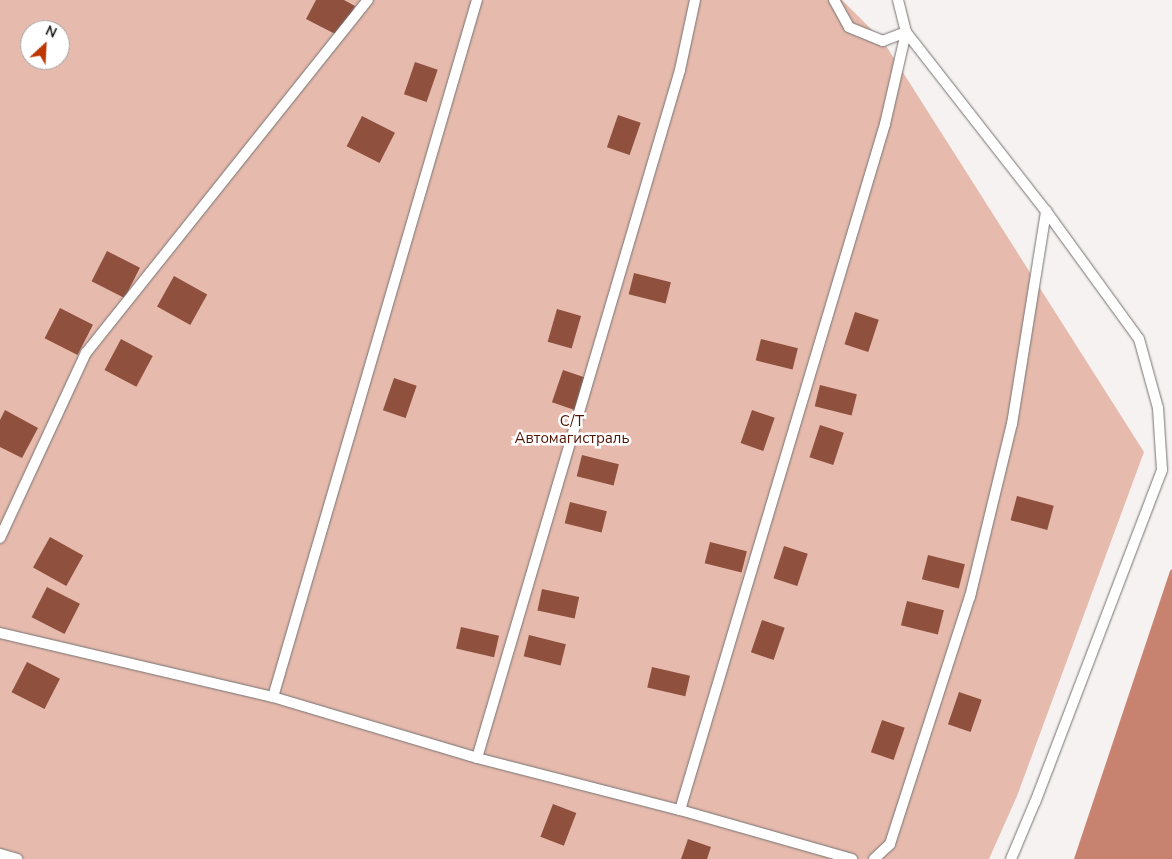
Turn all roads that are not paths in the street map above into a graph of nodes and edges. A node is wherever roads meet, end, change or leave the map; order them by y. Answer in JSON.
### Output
{"nodes":[{"id":1,"x":368,"y":0,"type":"edge"},
{"id":2,"x":477,"y":0,"type":"edge"},
{"id":3,"x":695,"y":0,"type":"edge"},
{"id":4,"x":834,"y":0,"type":"edge"},
{"id":5,"x":898,"y":0,"type":"edge"},
{"id":6,"x":906,"y":32,"type":"junction"},
{"id":7,"x":1046,"y":211,"type":"junction"},
{"id":8,"x":0,"y":538,"type":"edge"},
{"id":9,"x":0,"y":633,"type":"edge"},
{"id":10,"x":273,"y":698,"type":"junction"},
{"id":11,"x":477,"y":758,"type":"junction"},
{"id":12,"x":680,"y":810,"type":"junction"},
{"id":13,"x":0,"y":854,"type":"edge"},
{"id":14,"x":18,"y":859,"type":"edge"},
{"id":15,"x":852,"y":859,"type":"edge"},
{"id":16,"x":874,"y":859,"type":"edge"},
{"id":17,"x":1011,"y":859,"type":"edge"}],
"edges":[{"from":1,"to":8,"type":"lane"},
{"from":2,"to":10,"type":"lane"},
{"from":3,"to":11,"type":"lane"},
{"from":4,"to":6,"type":"lane"},
{"from":5,"to":6,"type":"lane"},
{"from":6,"to":7,"type":"lane"},
{"from":6,"to":12,"type":"lane"},
{"from":7,"to":16,"type":"lane"},
{"from":7,"to":17,"type":"lane"},
{"from":9,"to":10,"type":"lane"},
{"from":10,"to":11,"type":"lane"},
{"from":11,"to":12,"type":"lane"},
{"from":12,"to":15,"type":"lane"},
{"from":13,"to":14,"type":"lane"}]}
